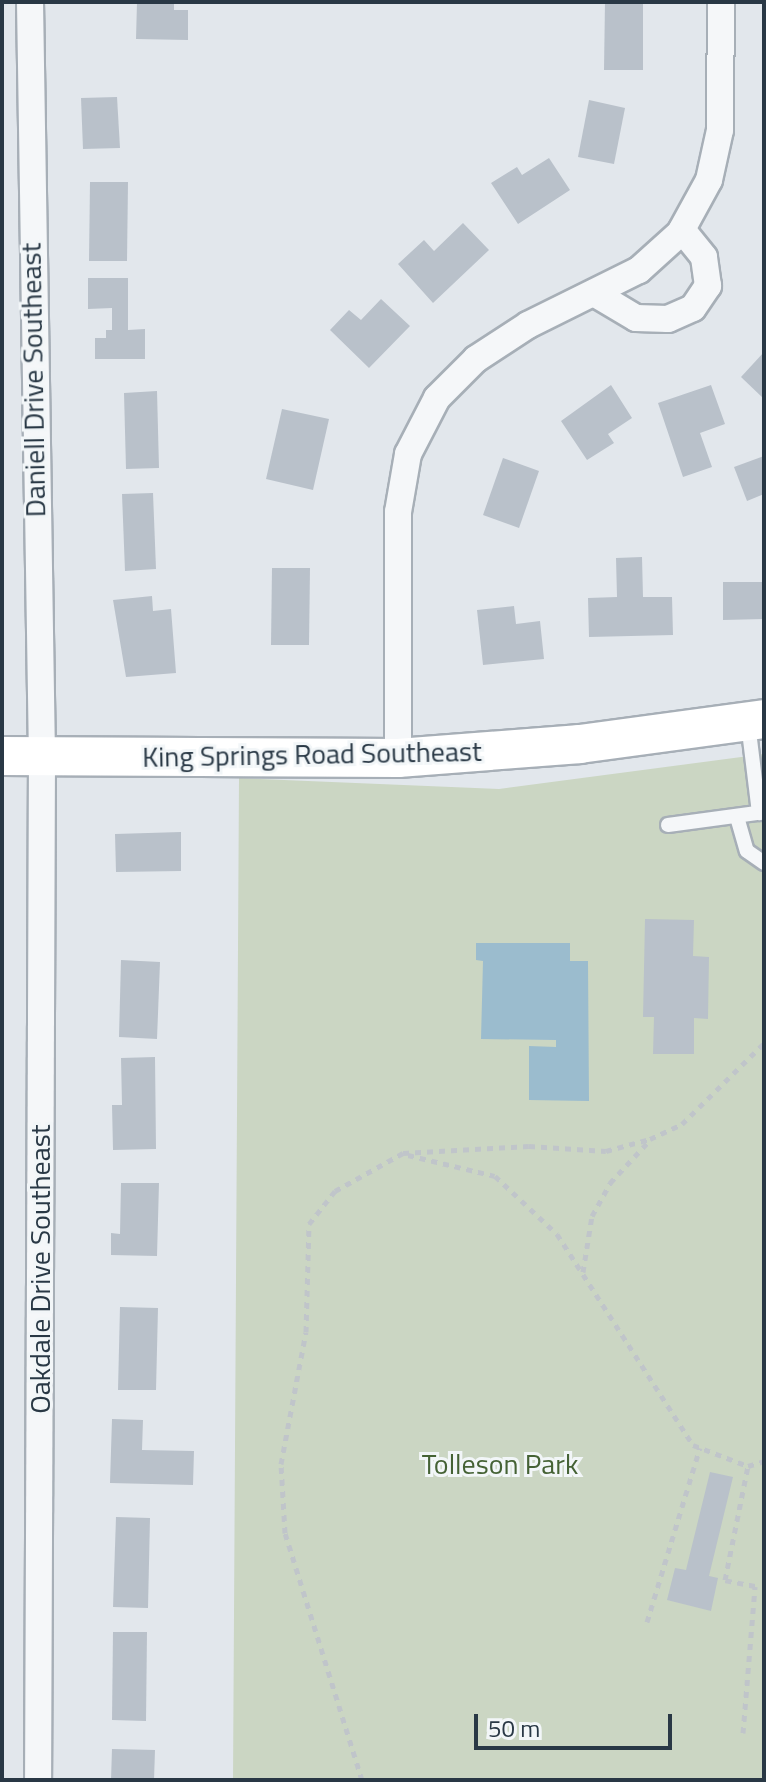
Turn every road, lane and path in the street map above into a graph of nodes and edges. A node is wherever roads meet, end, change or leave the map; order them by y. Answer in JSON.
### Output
{"nodes":[{"id":1,"x":30,"y":2,"type":"edge"},
{"id":2,"x":721,"y":2,"type":"edge"},
{"id":3,"x":682,"y":230,"type":"junction"},
{"id":4,"x":594,"y":293,"type":"junction"},
{"id":5,"x":756,"y":721,"type":"edge"},
{"id":6,"x":2,"y":756,"type":"edge"},
{"id":7,"x":42,"y":757,"type":"junction"},
{"id":8,"x":398,"y":758,"type":"junction"},
{"id":9,"x":761,"y":813,"type":"edge"},
{"id":10,"x":737,"y":817,"type":"junction"},
{"id":11,"x":668,"y":825,"type":"dead end"},
{"id":12,"x":764,"y":863,"type":"edge"},
{"id":13,"x":764,"y":1043,"type":"edge"},
{"id":14,"x":650,"y":1139,"type":"junction"},
{"id":15,"x":403,"y":1153,"type":"junction"},
{"id":16,"x":582,"y":1273,"type":"junction"},
{"id":17,"x":700,"y":1448,"type":"junction"},
{"id":18,"x":764,"y":1461,"type":"edge"},
{"id":19,"x":748,"y":1466,"type":"junction"},
{"id":20,"x":647,"y":1622,"type":"dead end"},
{"id":21,"x":743,"y":1733,"type":"dead end"},
{"id":22,"x":38,"y":1780,"type":"edge"},
{"id":23,"x":362,"y":1780,"type":"edge"}],
"edges":[{"from":1,"to":7,"type":"street","name":"Daniell Drive Southeast"},
{"from":2,"to":3,"type":"street"},
{"from":3,"to":4,"type":"street"},
{"from":3,"to":4,"type":"street"},
{"from":4,"to":8,"type":"street"},
{"from":5,"to":8,"type":"street","name":"King Springs Road Southeast"},
{"from":5,"to":9,"type":"lane"},
{"from":6,"to":7,"type":"street","name":"King Springs Road Southeast"},
{"from":7,"to":8,"type":"street","name":"King Springs Road Southeast"},
{"from":7,"to":22,"type":"street","name":"Oakdale Drive Southeast"},
{"from":9,"to":10,"type":"lane"},
{"from":10,"to":11,"type":"lane"},
{"from":10,"to":12,"type":"lane"},
{"from":13,"to":14,"type":"path"},
{"from":14,"to":15,"type":"path"},
{"from":14,"to":16,"type":"path"},
{"from":15,"to":16,"type":"path"},
{"from":15,"to":23,"type":"path"},
{"from":16,"to":17,"type":"path"},
{"from":17,"to":19,"type":"path"},
{"from":17,"to":20,"type":"path"},
{"from":18,"to":19,"type":"path"},
{"from":19,"to":21,"type":"path"}]}
